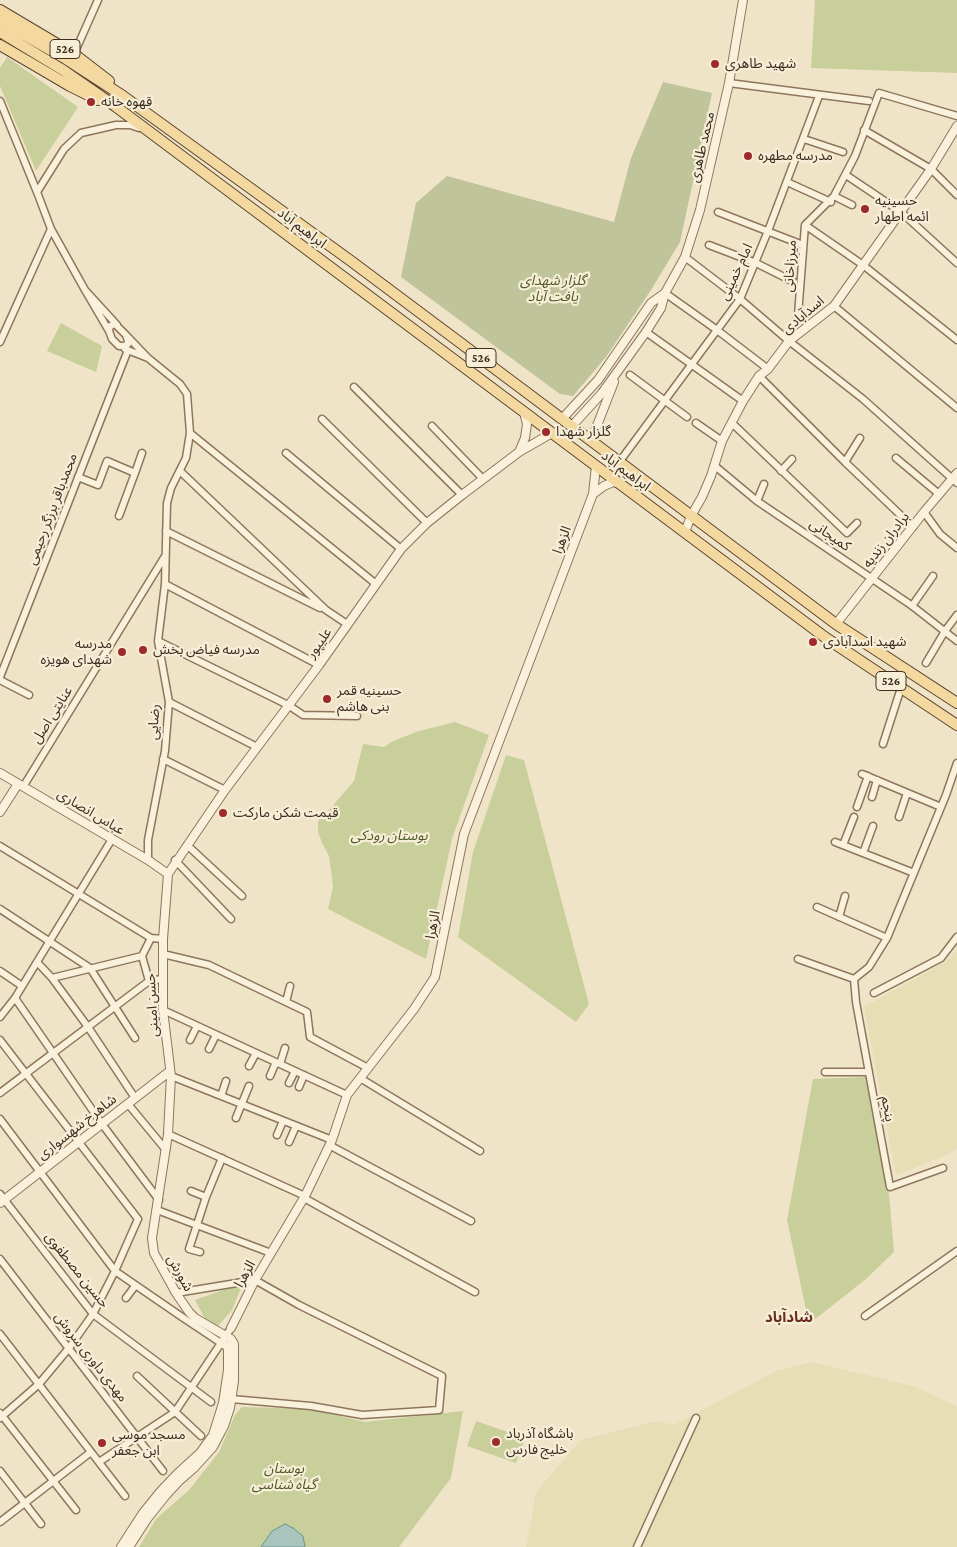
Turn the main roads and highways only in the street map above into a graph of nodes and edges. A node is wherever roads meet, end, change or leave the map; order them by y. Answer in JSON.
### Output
{"nodes":[{"id":1,"x":0,"y":10,"type":"edge"},
{"id":2,"x":0,"y":20,"type":"edge"},
{"id":3,"x":0,"y":32,"type":"edge"},
{"id":4,"x":0,"y":44,"type":"edge"},
{"id":5,"x":123,"y":96,"type":"junction"},
{"id":6,"x":115,"y":106,"type":"junction"},
{"id":7,"x":405,"y":301,"type":"junction"},
{"id":8,"x":395,"y":315,"type":"junction"},
{"id":9,"x":957,"y":703,"type":"edge"},
{"id":10,"x":957,"y":725,"type":"edge"}],
"edges":[{"from":1,"to":5,"type":"main road","name":"ابراهیم آباد","number":"526"},
{"from":2,"to":5,"type":"main road","name":"ابراهیم آباد","number":"526"},
{"from":3,"to":6,"type":"main road","name":"ابراهیم آباد","number":"526"},
{"from":4,"to":6,"type":"main road","name":"ابراهیم آباد","number":"526"},
{"from":5,"to":7,"type":"main road","name":"ابراهیم آباد","number":"526"},
{"from":6,"to":8,"type":"main road","name":"ابراهیم آباد","number":"526"},
{"from":7,"to":8,"type":"main road"},
{"from":7,"to":9,"type":"main road","name":"ابراهیم آباد","number":"526"},
{"from":8,"to":10,"type":"main road","name":"ابراهیم آباد","number":"526"}]}
